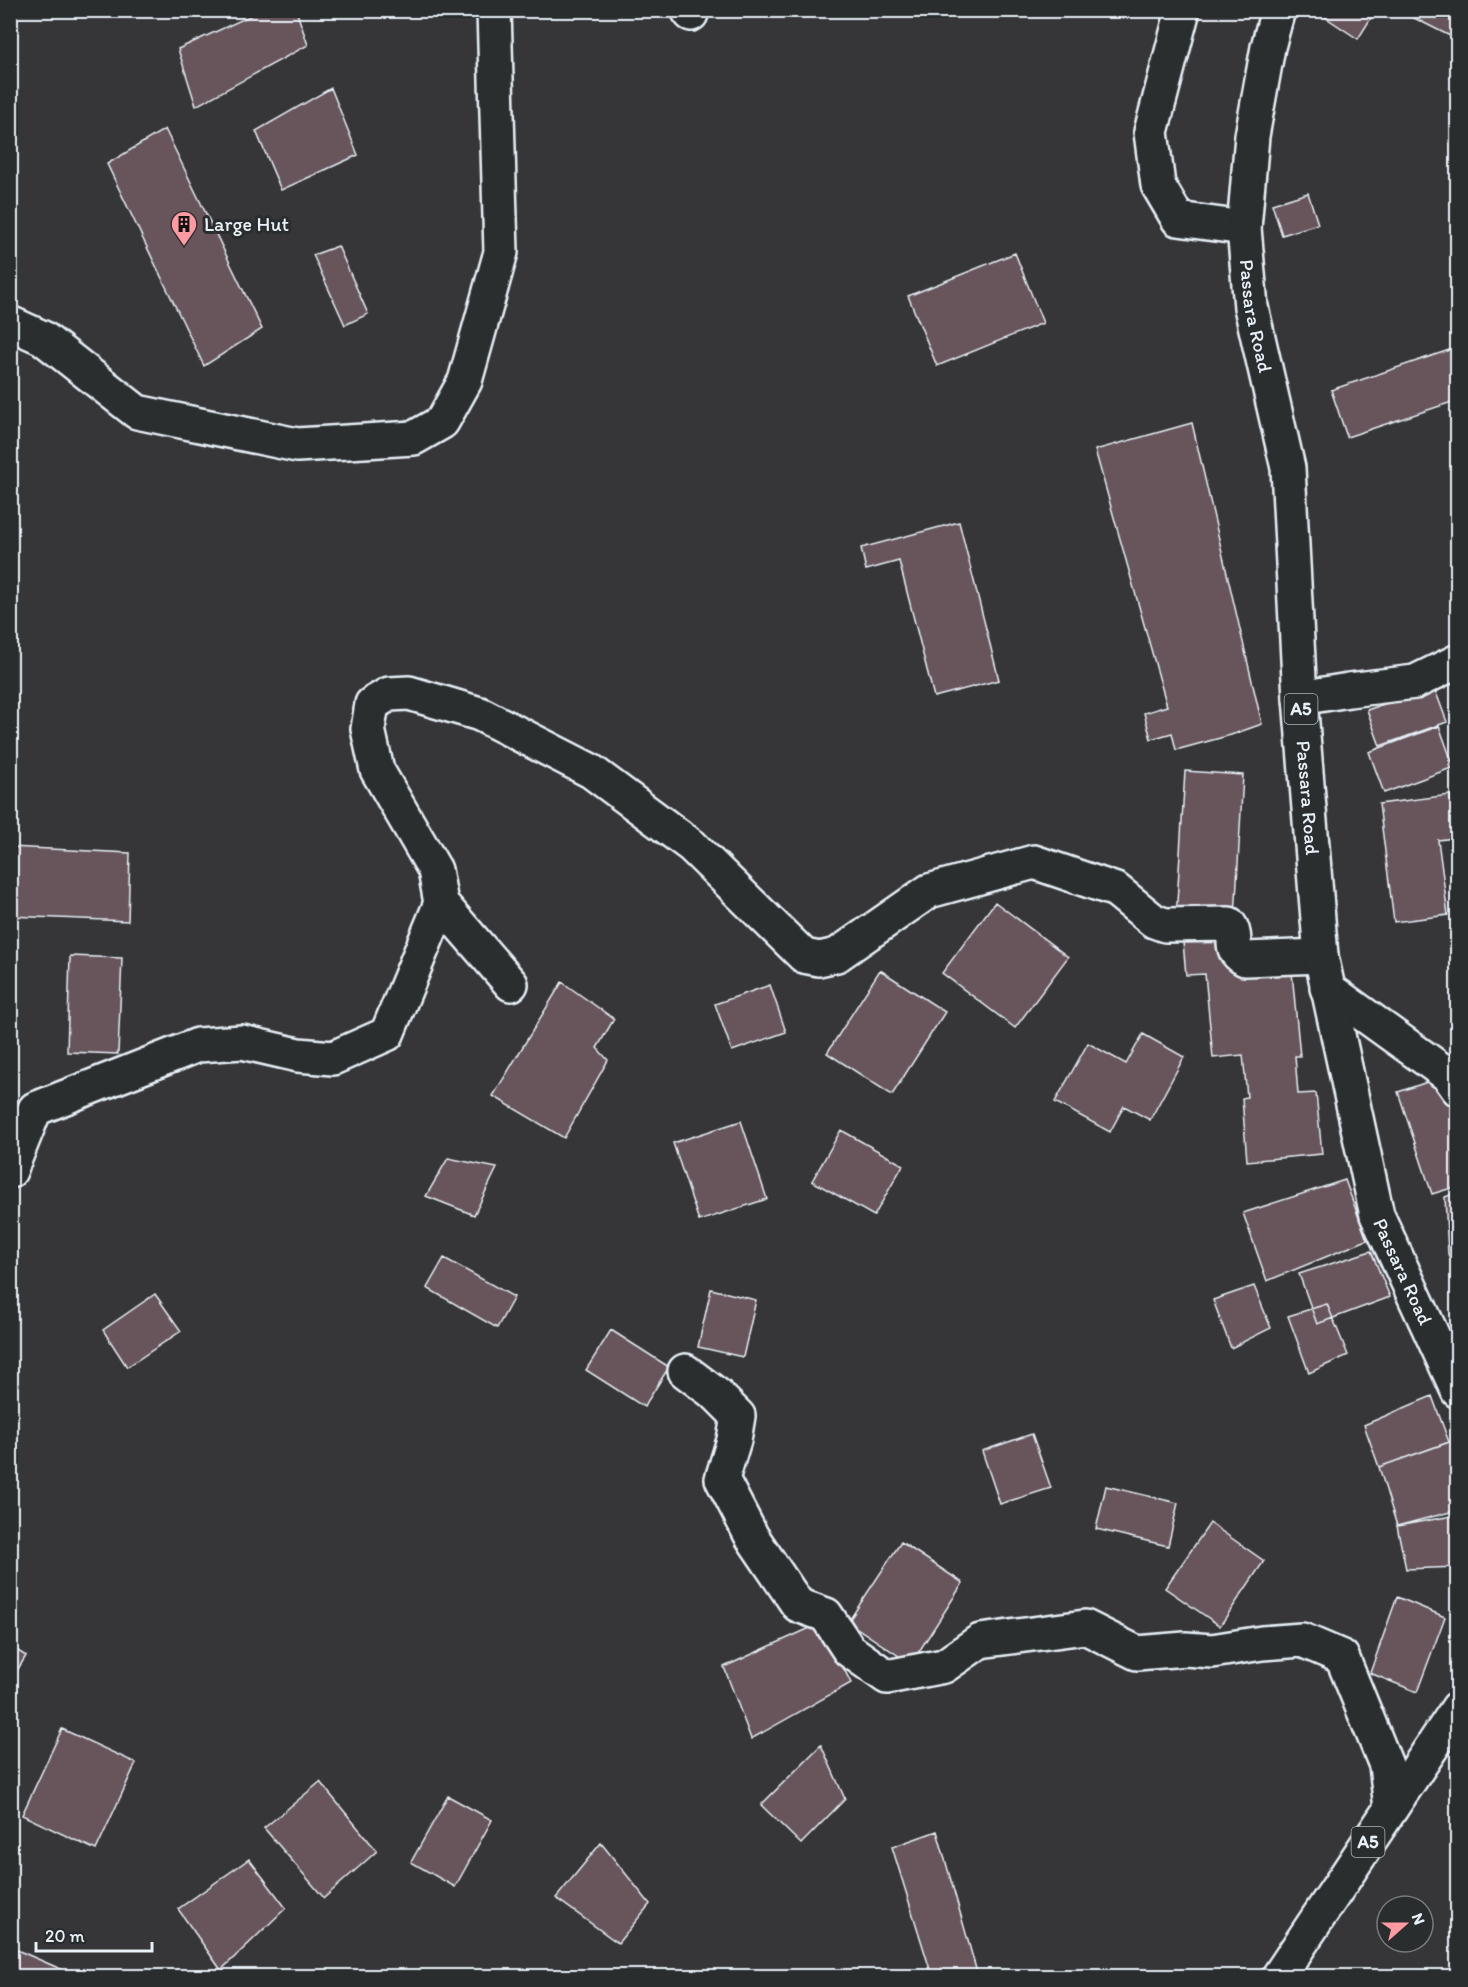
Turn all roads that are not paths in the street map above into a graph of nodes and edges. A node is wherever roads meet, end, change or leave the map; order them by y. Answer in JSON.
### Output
{"nodes":[{"id":1,"x":494,"y":10,"type":"edge"},
{"id":2,"x":1183,"y":10,"type":"edge"},
{"id":3,"x":1278,"y":10,"type":"edge"},
{"id":4,"x":1244,"y":228,"type":"junction"},
{"id":5,"x":10,"y":323,"type":"edge"},
{"id":6,"x":1458,"y":661,"type":"edge"},
{"id":7,"x":1300,"y":698,"type":"junction"},
{"id":8,"x":441,"y":903,"type":"junction"},
{"id":9,"x":1321,"y":956,"type":"junction"},
{"id":10,"x":511,"y":984,"type":"dead end"},
{"id":11,"x":1327,"y":988,"type":"junction"},
{"id":12,"x":1458,"y":1089,"type":"edge"},
{"id":13,"x":23,"y":1112,"type":"edge"},
{"id":14,"x":10,"y":1171,"type":"edge"},
{"id":15,"x":685,"y":1371,"type":"dead end"},
{"id":16,"x":1458,"y":1391,"type":"edge"},
{"id":17,"x":1458,"y":1708,"type":"edge"},
{"id":18,"x":1390,"y":1808,"type":"junction"},
{"id":19,"x":1279,"y":1977,"type":"edge"}],
"edges":[{"from":1,"to":5,"type":"main road"},
{"from":2,"to":4,"type":"main road"},
{"from":3,"to":4,"type":"main road","name":"Passara Road","number":"A5"},
{"from":4,"to":7,"type":"main road","name":"Passara Road","number":"A5"},
{"from":6,"to":7,"type":"main road"},
{"from":7,"to":9,"type":"main road","name":"Passara Road","number":"A5"},
{"from":8,"to":9,"type":"main road"},
{"from":8,"to":10,"type":"main road"},
{"from":8,"to":13,"type":"main road"},
{"from":9,"to":11,"type":"main road","name":"Passara Road","number":"A5"},
{"from":11,"to":12,"type":"main road"},
{"from":11,"to":16,"type":"main road","name":"Passara Road","number":"A5"},
{"from":13,"to":14,"type":"main road"},
{"from":15,"to":18,"type":"main road"},
{"from":17,"to":18,"type":"main road","number":"A5"},
{"from":18,"to":19,"type":"main road","number":"A5"}]}
